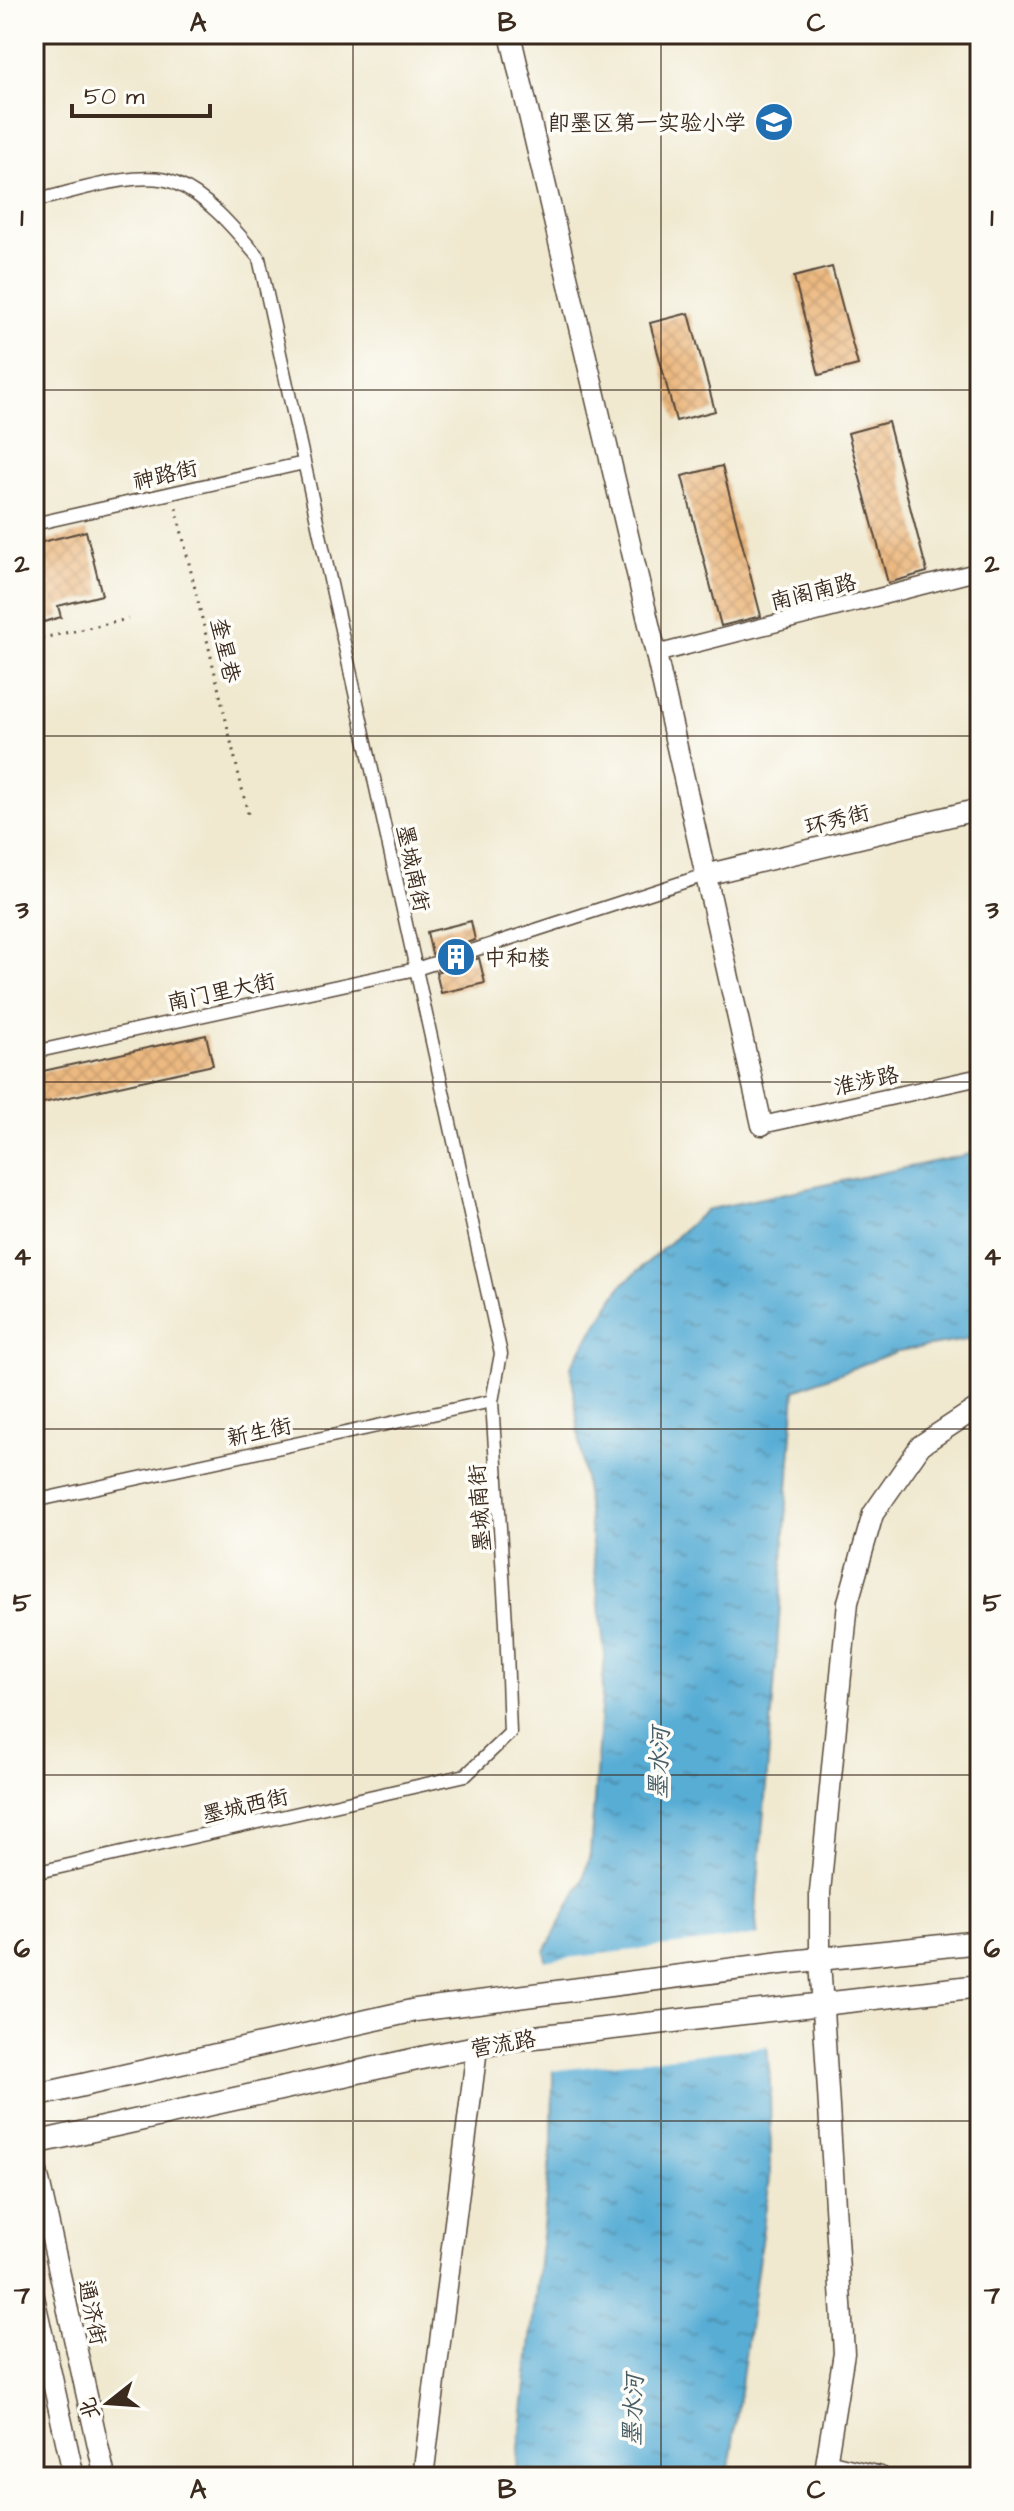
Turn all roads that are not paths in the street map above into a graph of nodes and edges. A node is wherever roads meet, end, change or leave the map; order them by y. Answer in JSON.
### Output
{"nodes":[{"id":1,"x":510,"y":34,"type":"edge"},
{"id":2,"x":34,"y":201,"type":"edge"},
{"id":3,"x":304,"y":463,"type":"junction"},
{"id":4,"x":34,"y":524,"type":"edge"},
{"id":5,"x":980,"y":571,"type":"edge"},
{"id":6,"x":656,"y":654,"type":"junction"},
{"id":7,"x":980,"y":809,"type":"edge"},
{"id":8,"x":705,"y":875,"type":"junction"},
{"id":9,"x":416,"y":969,"type":"junction"},
{"id":10,"x":34,"y":1052,"type":"edge"},
{"id":11,"x":980,"y":1077,"type":"edge"},
{"id":12,"x":762,"y":1125,"type":"joint"},
{"id":13,"x":492,"y":1401,"type":"junction"},
{"id":14,"x":980,"y":1406,"type":"edge"},
{"id":15,"x":34,"y":1501,"type":"edge"},
{"id":16,"x":466,"y":1775,"type":"joint"},
{"id":17,"x":34,"y":1873,"type":"edge"},
{"id":18,"x":980,"y":1942,"type":"edge"},
{"id":19,"x":820,"y":1960,"type":"junction"},
{"id":20,"x":980,"y":1986,"type":"edge"},
{"id":21,"x":824,"y":2004,"type":"junction"},
{"id":22,"x":477,"y":2048,"type":"junction"},
{"id":23,"x":34,"y":2096,"type":"edge"},
{"id":24,"x":34,"y":2143,"type":"edge"},
{"id":25,"x":34,"y":2158,"type":"edge"},
{"id":26,"x":34,"y":2297,"type":"edge"},
{"id":27,"x":826,"y":2471,"type":"edge"},
{"id":28,"x":74,"y":2477,"type":"edge"},
{"id":29,"x":105,"y":2477,"type":"edge"},
{"id":30,"x":423,"y":2477,"type":"edge"},
{"id":31,"x":880,"y":2477,"type":"edge"}],
"edges":[{"from":1,"to":6,"type":"street"},
{"from":2,"to":3,"type":"street","name":"墨城南街"},
{"from":3,"to":4,"type":"street","name":"神路街"},
{"from":3,"to":9,"type":"street","name":"墨城南街"},
{"from":5,"to":6,"type":"street","name":"南阁南路"},
{"from":6,"to":8,"type":"street"},
{"from":7,"to":8,"type":"street","name":"环秀街"},
{"from":8,"to":9,"type":"street","name":"南门里大街"},
{"from":8,"to":12,"type":"street"},
{"from":9,"to":10,"type":"street","name":"南门里大街"},
{"from":9,"to":13,"type":"street","name":"墨城南街"},
{"from":11,"to":12,"type":"street","name":"淮涉路"},
{"from":13,"to":15,"type":"street","name":"新生街"},
{"from":13,"to":16,"type":"street","name":"墨城南街"},
{"from":14,"to":19,"type":"street"},
{"from":16,"to":17,"type":"street","name":"墨城西街"},
{"from":18,"to":19,"type":"main road","name":"营流路"},
{"from":19,"to":21,"type":"street"},
{"from":19,"to":23,"type":"main road","name":"营流路"},
{"from":20,"to":21,"type":"main road","name":"营流路"},
{"from":21,"to":22,"type":"main road","name":"营流路"},
{"from":21,"to":27,"type":"street"},
{"from":22,"to":24,"type":"main road","name":"营流路"},
{"from":22,"to":30,"type":"street"},
{"from":25,"to":29,"type":"street","name":"通济街"},
{"from":26,"to":28,"type":"street"},
{"from":27,"to":31,"type":"street"}]}
